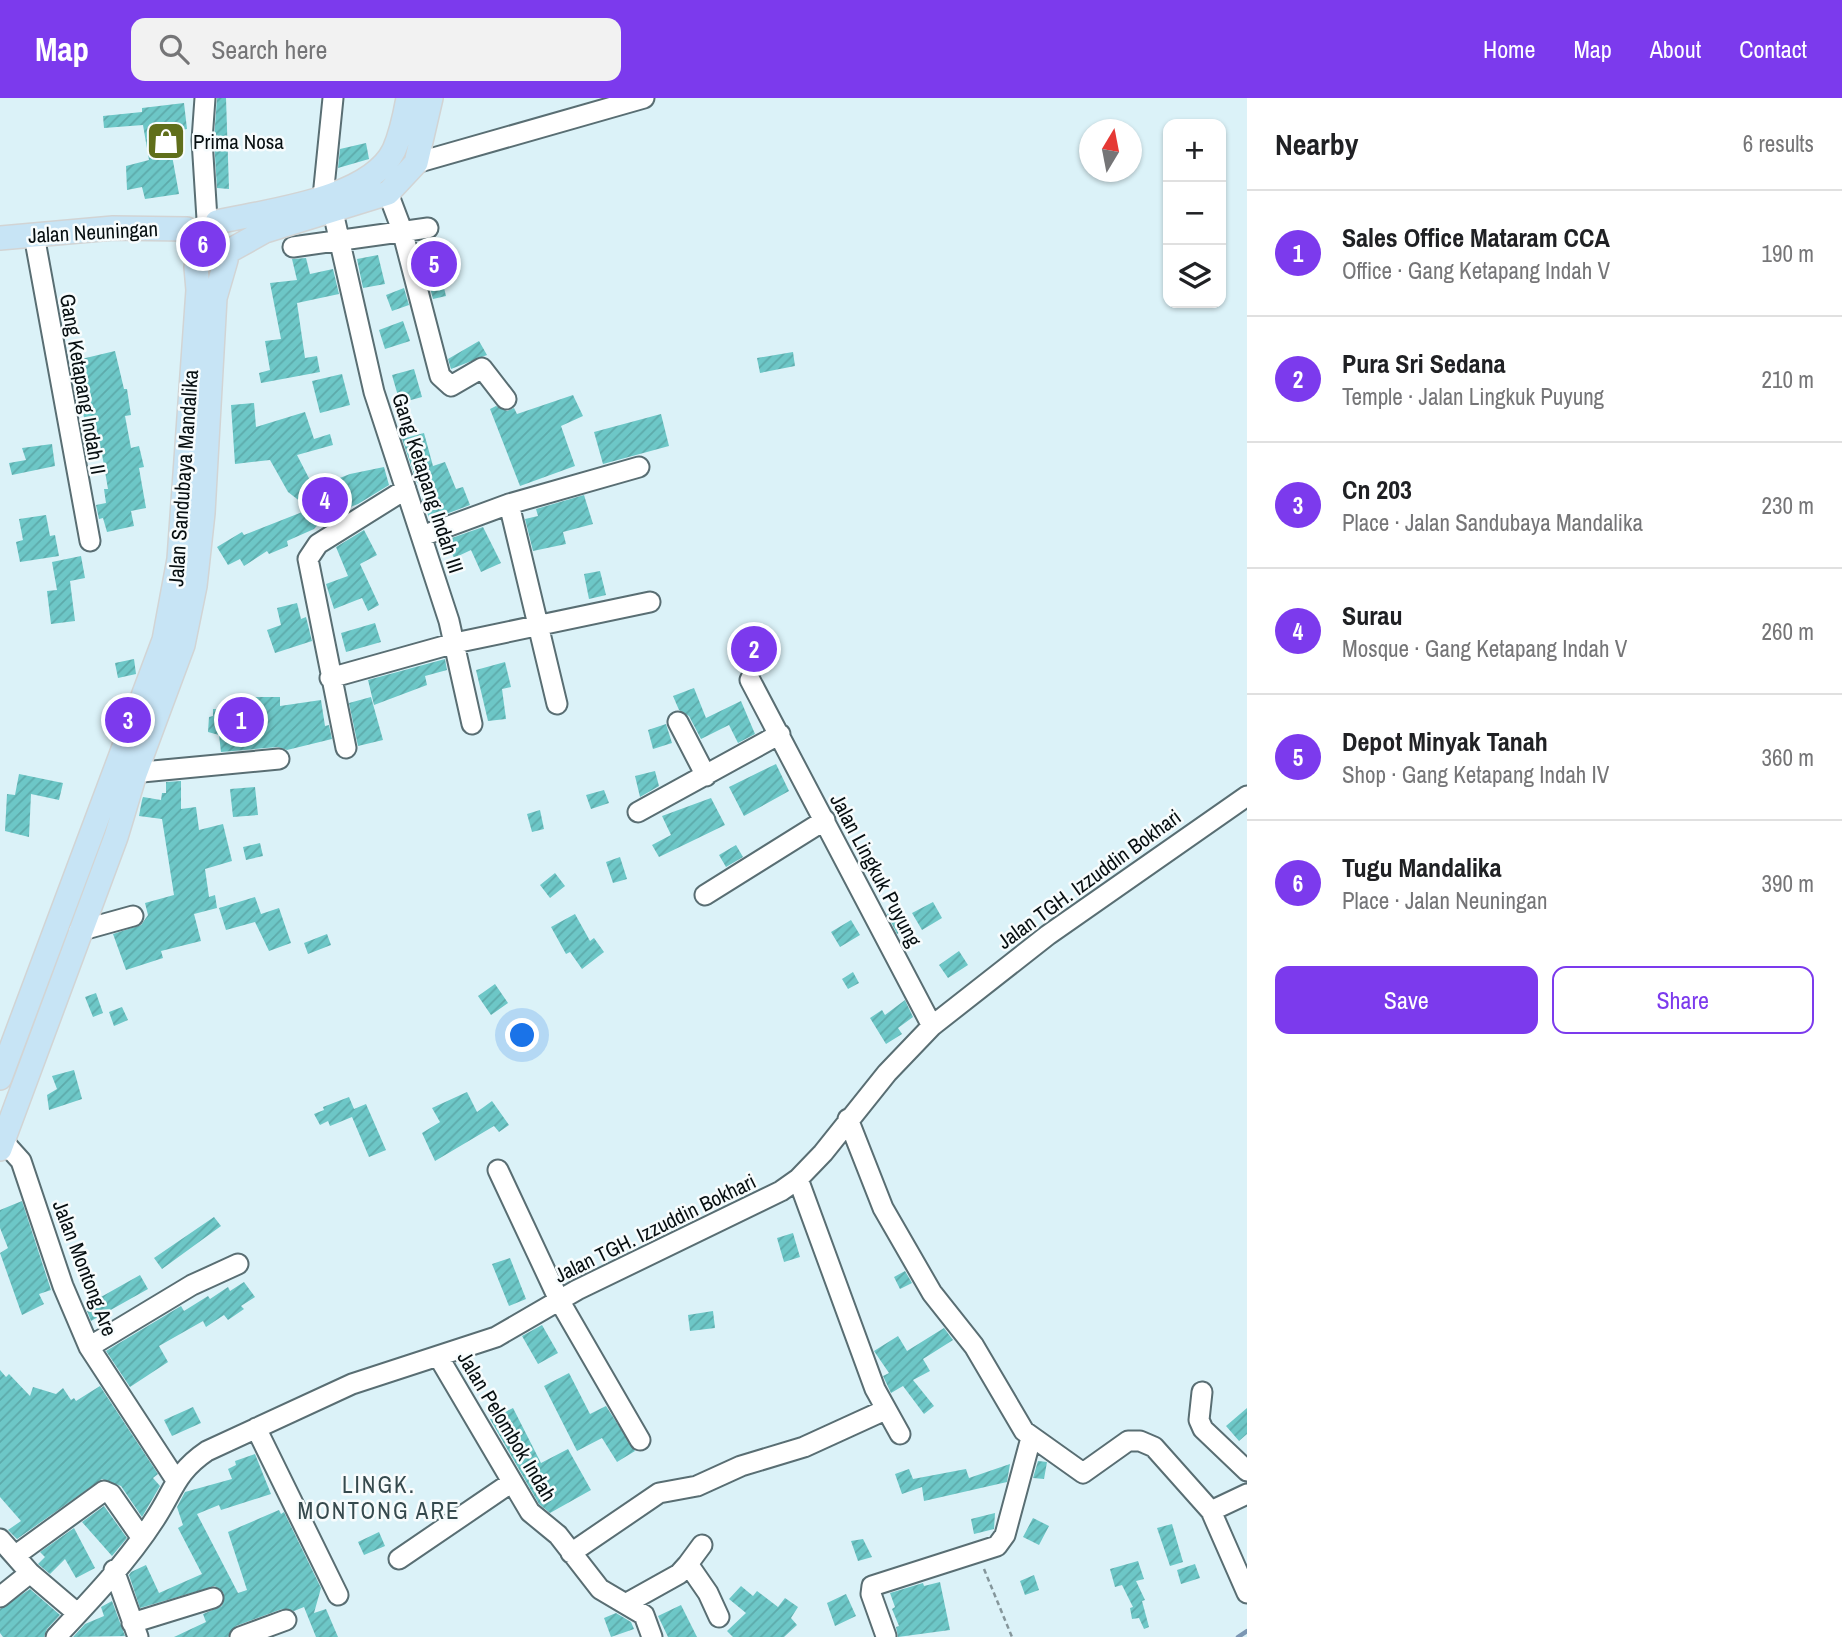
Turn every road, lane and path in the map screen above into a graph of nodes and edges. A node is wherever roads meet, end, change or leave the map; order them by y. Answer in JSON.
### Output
{"nodes":[{"id":1,"x":205,"y":98,"type":"edge"},
{"id":2,"x":333,"y":98,"type":"edge"},
{"id":3,"x":408,"y":98,"type":"edge"},
{"id":4,"x":431,"y":98,"type":"edge"},
{"id":5,"x":644,"y":98,"type":"edge"},
{"id":6,"x":416,"y":163,"type":"junction"},
{"id":7,"x":388,"y":193,"type":"junction"},
{"id":8,"x":328,"y":204,"type":"junction"},
{"id":9,"x":204,"y":223,"type":"junction"},
{"id":10,"x":428,"y":228,"type":"dead end"},
{"id":11,"x":34,"y":235,"type":"junction"},
{"id":12,"x":0,"y":238,"type":"edge"},
{"id":13,"x":403,"y":240,"type":"junction"},
{"id":14,"x":293,"y":247,"type":"dead end"},
{"id":15,"x":342,"y":247,"type":"junction"},
{"id":16,"x":228,"y":255,"type":"junction"},
{"id":17,"x":195,"y":267,"type":"junction"},
{"id":18,"x":506,"y":398,"type":"dead end"},
{"id":19,"x":639,"y":467,"type":"dead end"},
{"id":20,"x":407,"y":489,"type":"junction"},
{"id":21,"x":509,"y":504,"type":"junction"},
{"id":22,"x":422,"y":536,"type":"junction"},
{"id":23,"x":90,"y":541,"type":"dead end"},
{"id":24,"x":650,"y":602,"type":"dead end"},
{"id":25,"x":538,"y":624,"type":"junction"},
{"id":26,"x":455,"y":643,"type":"junction"},
{"id":27,"x":330,"y":678,"type":"junction"},
{"id":28,"x":750,"y":680,"type":"dead end"},
{"id":29,"x":556,"y":704,"type":"dead end"},
{"id":30,"x":678,"y":722,"type":"dead end"},
{"id":31,"x":472,"y":724,"type":"dead end"},
{"id":32,"x":780,"y":734,"type":"junction"},
{"id":33,"x":346,"y":748,"type":"dead end"},
{"id":34,"x":279,"y":759,"type":"dead end"},
{"id":35,"x":124,"y":774,"type":"junction"},
{"id":36,"x":706,"y":776,"type":"junction"},
{"id":37,"x":1247,"y":796,"type":"edge"},
{"id":38,"x":638,"y":812,"type":"dead end"},
{"id":39,"x":825,"y":820,"type":"junction"},
{"id":40,"x":705,"y":895,"type":"dead end"},
{"id":41,"x":133,"y":916,"type":"dead end"},
{"id":42,"x":79,"y":931,"type":"junction"},
{"id":43,"x":932,"y":1026,"type":"junction"},
{"id":44,"x":1,"y":1071,"type":"edge"},
{"id":45,"x":9,"y":1101,"type":"edge"},
{"id":46,"x":848,"y":1119,"type":"junction"},
{"id":47,"x":2,"y":1145,"type":"edge"},
{"id":48,"x":498,"y":1170,"type":"dead end"},
{"id":49,"x":798,"y":1179,"type":"junction"},
{"id":50,"x":238,"y":1264,"type":"dead end"},
{"id":51,"x":559,"y":1300,"type":"junction"},
{"id":52,"x":89,"y":1347,"type":"junction"},
{"id":53,"x":438,"y":1356,"type":"junction"},
{"id":54,"x":1202,"y":1392,"type":"dead end"},
{"id":55,"x":885,"y":1410,"type":"junction"},
{"id":56,"x":256,"y":1428,"type":"junction"},
{"id":57,"x":900,"y":1434,"type":"dead end"},
{"id":58,"x":1031,"y":1438,"type":"junction"},
{"id":59,"x":640,"y":1440,"type":"dead end"},
{"id":60,"x":1247,"y":1471,"type":"edge"},
{"id":61,"x":176,"y":1480,"type":"junction"},
{"id":62,"x":512,"y":1482,"type":"junction"},
{"id":63,"x":1247,"y":1494,"type":"edge"},
{"id":64,"x":1210,"y":1511,"type":"junction"},
{"id":65,"x":141,"y":1537,"type":"junction"},
{"id":66,"x":0,"y":1539,"type":"edge"},
{"id":67,"x":702,"y":1545,"type":"dead end"},
{"id":68,"x":570,"y":1553,"type":"junction"},
{"id":69,"x":976,"y":1553,"type":"junction"},
{"id":70,"x":16,"y":1555,"type":"junction"},
{"id":71,"x":399,"y":1559,"type":"dead end"},
{"id":72,"x":688,"y":1564,"type":"junction"},
{"id":73,"x":114,"y":1570,"type":"junction"},
{"id":74,"x":30,"y":1573,"type":"junction"},
{"id":75,"x":1247,"y":1593,"type":"edge"},
{"id":76,"x":338,"y":1595,"type":"dead end"},
{"id":77,"x":0,"y":1597,"type":"edge"},
{"id":78,"x":213,"y":1598,"type":"dead end"},
{"id":79,"x":627,"y":1603,"type":"junction"},
{"id":80,"x":77,"y":1613,"type":"junction"},
{"id":81,"x":719,"y":1617,"type":"dead end"},
{"id":82,"x":286,"y":1620,"type":"dead end"},
{"id":83,"x":135,"y":1630,"type":"edge"},
{"id":84,"x":886,"y":1636,"type":"edge"},
{"id":85,"x":56,"y":1637,"type":"edge"},
{"id":86,"x":240,"y":1637,"type":"edge"},
{"id":87,"x":652,"y":1637,"type":"edge"},
{"id":88,"x":1012,"y":1637,"type":"edge"}],
"edges":[{"from":1,"to":9,"type":"street"},
{"from":2,"to":8,"type":"street"},
{"from":3,"to":8,"type":"main road"},
{"from":4,"to":6,"type":"main road"},
{"from":5,"to":6,"type":"street"},
{"from":6,"to":7,"type":"main road"},
{"from":7,"to":8,"type":"main road"},
{"from":7,"to":13,"type":"street"},
{"from":8,"to":9,"type":"main road"},
{"from":8,"to":15,"type":"street","name":"Gang Ketapang Indah III"},
{"from":8,"to":16,"type":"main road"},
{"from":9,"to":11,"type":"main road","name":"Jalan Neuningan"},
{"from":9,"to":16,"type":"main road"},
{"from":9,"to":17,"type":"main road"},
{"from":10,"to":13,"type":"street"},
{"from":11,"to":12,"type":"main road","name":"Jalan Neuningan"},
{"from":11,"to":23,"type":"street","name":"Gang Ketapang Indah II"},
{"from":13,"to":15,"type":"street"},
{"from":13,"to":18,"type":"street"},
{"from":14,"to":15,"type":"street"},
{"from":15,"to":20,"type":"street","name":"Gang Ketapang Indah III"},
{"from":16,"to":17,"type":"main road"},
{"from":16,"to":35,"type":"main road"},
{"from":17,"to":35,"type":"main road","name":"Jalan Sandubaya Mandalika"},
{"from":19,"to":21,"type":"street"},
{"from":20,"to":22,"type":"street","name":"Gang Ketapang Indah III"},
{"from":20,"to":27,"type":"street"},
{"from":21,"to":22,"type":"street"},
{"from":21,"to":25,"type":"street"},
{"from":22,"to":26,"type":"street","name":"Gang Ketapang Indah III"},
{"from":24,"to":25,"type":"street"},
{"from":25,"to":26,"type":"street"},
{"from":25,"to":29,"type":"street"},
{"from":26,"to":27,"type":"street"},
{"from":26,"to":31,"type":"street","name":"Gang Ketapang Indah III"},
{"from":27,"to":33,"type":"street"},
{"from":28,"to":32,"type":"street","name":"Jalan Lingkuk Puyung"},
{"from":30,"to":36,"type":"street"},
{"from":32,"to":36,"type":"street"},
{"from":32,"to":39,"type":"street","name":"Jalan Lingkuk Puyung"},
{"from":34,"to":35,"type":"street"},
{"from":35,"to":42,"type":"main road"},
{"from":35,"to":44,"type":"main road","name":"Jalan Sandubaya Mandalika"},
{"from":36,"to":38,"type":"street"},
{"from":37,"to":43,"type":"street","name":"Jalan TGH. Izzuddin Bokhari"},
{"from":39,"to":40,"type":"street"},
{"from":39,"to":43,"type":"street","name":"Jalan Lingkuk Puyung"},
{"from":41,"to":42,"type":"street"},
{"from":42,"to":45,"type":"main road"},
{"from":43,"to":46,"type":"street","name":"Jalan TGH. Izzuddin Bokhari"},
{"from":45,"to":47,"type":"main road"},
{"from":46,"to":49,"type":"street","name":"Jalan TGH. Izzuddin Bokhari"},
{"from":46,"to":58,"type":"street"},
{"from":47,"to":52,"type":"street","name":"Jalan Montong Are"},
{"from":48,"to":51,"type":"street"},
{"from":49,"to":51,"type":"street","name":"Jalan TGH. Izzuddin Bokhari"},
{"from":49,"to":55,"type":"street"},
{"from":50,"to":52,"type":"street"},
{"from":51,"to":53,"type":"street","name":"Jalan TGH. Izzuddin Bokhari"},
{"from":51,"to":59,"type":"street"},
{"from":52,"to":61,"type":"street","name":"Jalan Montong Are"},
{"from":53,"to":56,"type":"street","name":"Jalan TGH. Izzuddin Bokhari"},
{"from":53,"to":62,"type":"street","name":"Jalan Pelombok Indah"},
{"from":54,"to":60,"type":"street"},
{"from":55,"to":57,"type":"street"},
{"from":55,"to":68,"type":"street"},
{"from":56,"to":61,"type":"street","name":"Jalan TGH. Izzuddin Bokhari"},
{"from":56,"to":76,"type":"street"},
{"from":58,"to":64,"type":"street"},
{"from":58,"to":69,"type":"street"},
{"from":61,"to":65,"type":"street","name":"Jalan TGH. Izzuddin Bokhari"},
{"from":62,"to":68,"type":"street","name":"Jalan Pelombok Indah"},
{"from":62,"to":71,"type":"street"},
{"from":63,"to":64,"type":"street"},
{"from":64,"to":75,"type":"street"},
{"from":65,"to":70,"type":"street"},
{"from":65,"to":73,"type":"street","name":"Jalan TGH. Izzuddin Bokhari"},
{"from":66,"to":70,"type":"street"},
{"from":67,"to":72,"type":"street"},
{"from":68,"to":79,"type":"street","name":"Jalan Pelombok Indah"},
{"from":69,"to":84,"type":"street"},
{"from":69,"to":88,"type":"path"},
{"from":70,"to":74,"type":"street"},
{"from":72,"to":79,"type":"street"},
{"from":72,"to":81,"type":"street"},
{"from":73,"to":80,"type":"street","name":"Jalan TGH. Izzuddin Bokhari"},
{"from":73,"to":83,"type":"street"},
{"from":74,"to":77,"type":"street"},
{"from":74,"to":80,"type":"street"},
{"from":78,"to":83,"type":"street"},
{"from":79,"to":87,"type":"street","name":"Jalan Pelombok Indah"},
{"from":80,"to":85,"type":"street","name":"Jalan TGH. Izzuddin Bokhari"},
{"from":82,"to":86,"type":"street"}]}
